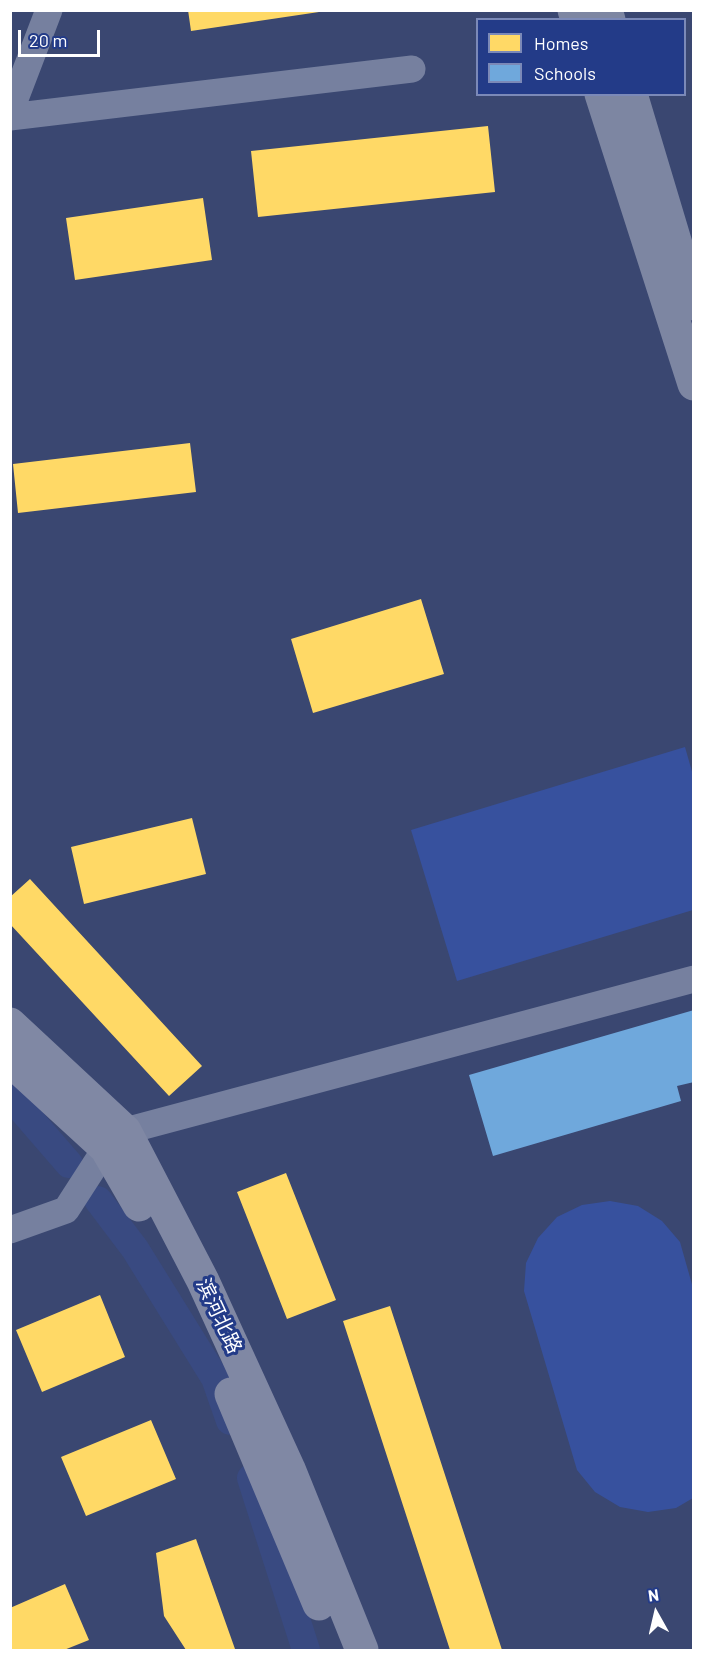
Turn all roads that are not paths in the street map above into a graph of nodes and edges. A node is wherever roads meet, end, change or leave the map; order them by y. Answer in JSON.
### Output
{"nodes":[{"id":1,"x":49,"y":10,"type":"edge"},
{"id":2,"x":412,"y":69,"type":"dead end"},
{"id":3,"x":602,"y":96,"type":"edge"},
{"id":4,"x":632,"y":96,"type":"edge"},
{"id":5,"x":10,"y":112,"type":"edge"},
{"id":6,"x":10,"y":117,"type":"edge"},
{"id":7,"x":693,"y":304,"type":"edge"},
{"id":8,"x":693,"y":384,"type":"edge"},
{"id":9,"x":693,"y":979,"type":"edge"},
{"id":10,"x":10,"y":1024,"type":"edge"},
{"id":11,"x":10,"y":1060,"type":"edge"},
{"id":12,"x":116,"y":1140,"type":"junction"},
{"id":13,"x":10,"y":1230,"type":"edge"},
{"id":14,"x":339,"y":1650,"type":"edge"},
{"id":15,"x":362,"y":1650,"type":"edge"}],
"edges":[{"from":1,"to":5,"type":"street"},
{"from":2,"to":6,"type":"street"},
{"from":3,"to":8,"type":"main road"},
{"from":4,"to":7,"type":"main road"},
{"from":9,"to":12,"type":"street"},
{"from":10,"to":12,"type":"main road","name":"滨河北路"},
{"from":11,"to":12,"type":"main road","name":"滨河北路"},
{"from":12,"to":13,"type":"street"},
{"from":12,"to":14,"type":"main road","name":"滨河北路"},
{"from":12,"to":15,"type":"main road","name":"滨河北路"}]}
